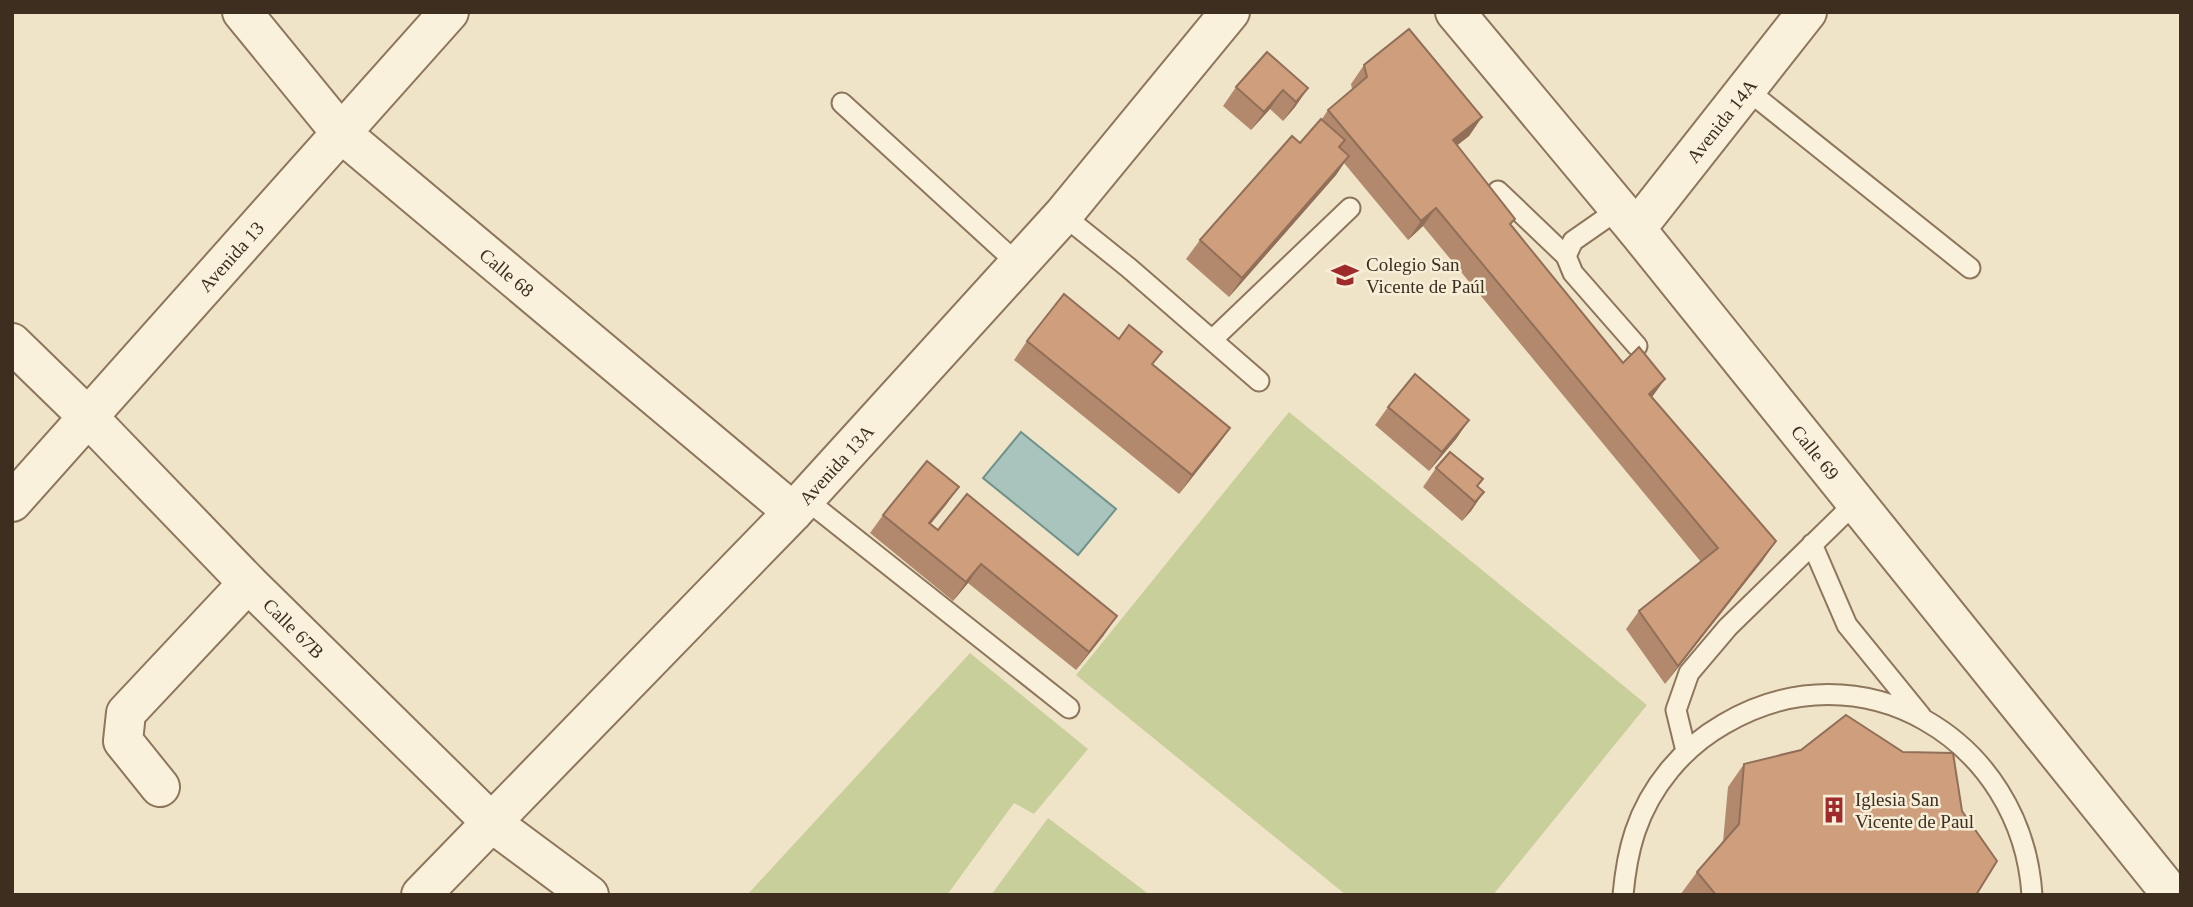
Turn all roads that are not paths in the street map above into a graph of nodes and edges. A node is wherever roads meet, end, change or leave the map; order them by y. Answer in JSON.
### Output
{"nodes":[{"id":1,"x":242,"y":12,"type":"edge"},
{"id":2,"x":449,"y":12,"type":"edge"},
{"id":3,"x":1230,"y":12,"type":"edge"},
{"id":4,"x":1455,"y":12,"type":"edge"},
{"id":5,"x":1807,"y":12,"type":"edge"},
{"id":6,"x":1746,"y":89,"type":"junction"},
{"id":7,"x":842,"y":103,"type":"dead end"},
{"id":8,"x":341,"y":133,"type":"junction"},
{"id":9,"x":1498,"y":191,"type":"dead end"},
{"id":10,"x":1350,"y":208,"type":"dead end"},
{"id":11,"x":1063,"y":215,"type":"junction"},
{"id":12,"x":1627,"y":219,"type":"junction"},
{"id":13,"x":1566,"y":256,"type":"junction"},
{"id":14,"x":1018,"y":264,"type":"junction"},
{"id":15,"x":1970,"y":268,"type":"dead end"},
{"id":16,"x":1212,"y":340,"type":"junction"},
{"id":17,"x":12,"y":344,"type":"edge"},
{"id":18,"x":1637,"y":346,"type":"edge"},
{"id":19,"x":1259,"y":381,"type":"dead end"},
{"id":20,"x":88,"y":416,"type":"junction"},
{"id":21,"x":12,"y":502,"type":"edge"},
{"id":22,"x":1856,"y":502,"type":"junction"},
{"id":23,"x":798,"y":505,"type":"junction"},
{"id":24,"x":1812,"y":544,"type":"junction"},
{"id":25,"x":248,"y":583,"type":"junction"},
{"id":26,"x":1069,"y":708,"type":"dead end"},
{"id":27,"x":1924,"y":719,"type":"junction"},
{"id":28,"x":1686,"y":751,"type":"junction"},
{"id":29,"x":160,"y":787,"type":"dead end"},
{"id":30,"x":492,"y":823,"type":"junction"},
{"id":31,"x":421,"y":895,"type":"edge"},
{"id":32,"x":589,"y":895,"type":"edge"},
{"id":33,"x":1623,"y":895,"type":"edge"},
{"id":34,"x":2032,"y":895,"type":"edge"},
{"id":35,"x":2172,"y":895,"type":"edge"}],
"edges":[{"from":1,"to":8,"type":"street","name":"Calle 68"},
{"from":2,"to":8,"type":"street","name":"Avenida 13"},
{"from":3,"to":11,"type":"street","name":"Avenida 13A"},
{"from":4,"to":12,"type":"street","name":"Calle 69"},
{"from":5,"to":6,"type":"street","name":"Avenida 14A"},
{"from":6,"to":12,"type":"street","name":"Avenida 14A"},
{"from":6,"to":15,"type":"lane"},
{"from":7,"to":14,"type":"lane"},
{"from":8,"to":20,"type":"street","name":"Avenida 13"},
{"from":8,"to":23,"type":"street","name":"Calle 68"},
{"from":9,"to":13,"type":"lane"},
{"from":10,"to":16,"type":"lane"},
{"from":11,"to":14,"type":"street","name":"Avenida 13A"},
{"from":11,"to":16,"type":"lane"},
{"from":12,"to":13,"type":"lane"},
{"from":12,"to":22,"type":"street","name":"Calle 69"},
{"from":13,"to":18,"type":"lane"},
{"from":14,"to":23,"type":"street","name":"Avenida 13A"},
{"from":16,"to":19,"type":"lane"},
{"from":17,"to":20,"type":"street","name":"Calle 67B"},
{"from":20,"to":21,"type":"street","name":"Avenida 13"},
{"from":20,"to":25,"type":"street","name":"Calle 67B"},
{"from":22,"to":24,"type":"lane"},
{"from":22,"to":35,"type":"street","name":"Calle 69"},
{"from":23,"to":26,"type":"lane"},
{"from":23,"to":30,"type":"street","name":"Avenida 13A"},
{"from":24,"to":27,"type":"lane"},
{"from":24,"to":28,"type":"lane"},
{"from":25,"to":29,"type":"street"},
{"from":25,"to":30,"type":"street","name":"Calle 67B"},
{"from":27,"to":28,"type":"lane"},
{"from":27,"to":34,"type":"lane"},
{"from":28,"to":33,"type":"lane"},
{"from":30,"to":31,"type":"street","name":"Avenida 13A"},
{"from":30,"to":32,"type":"street","name":"Calle 67B"}]}
